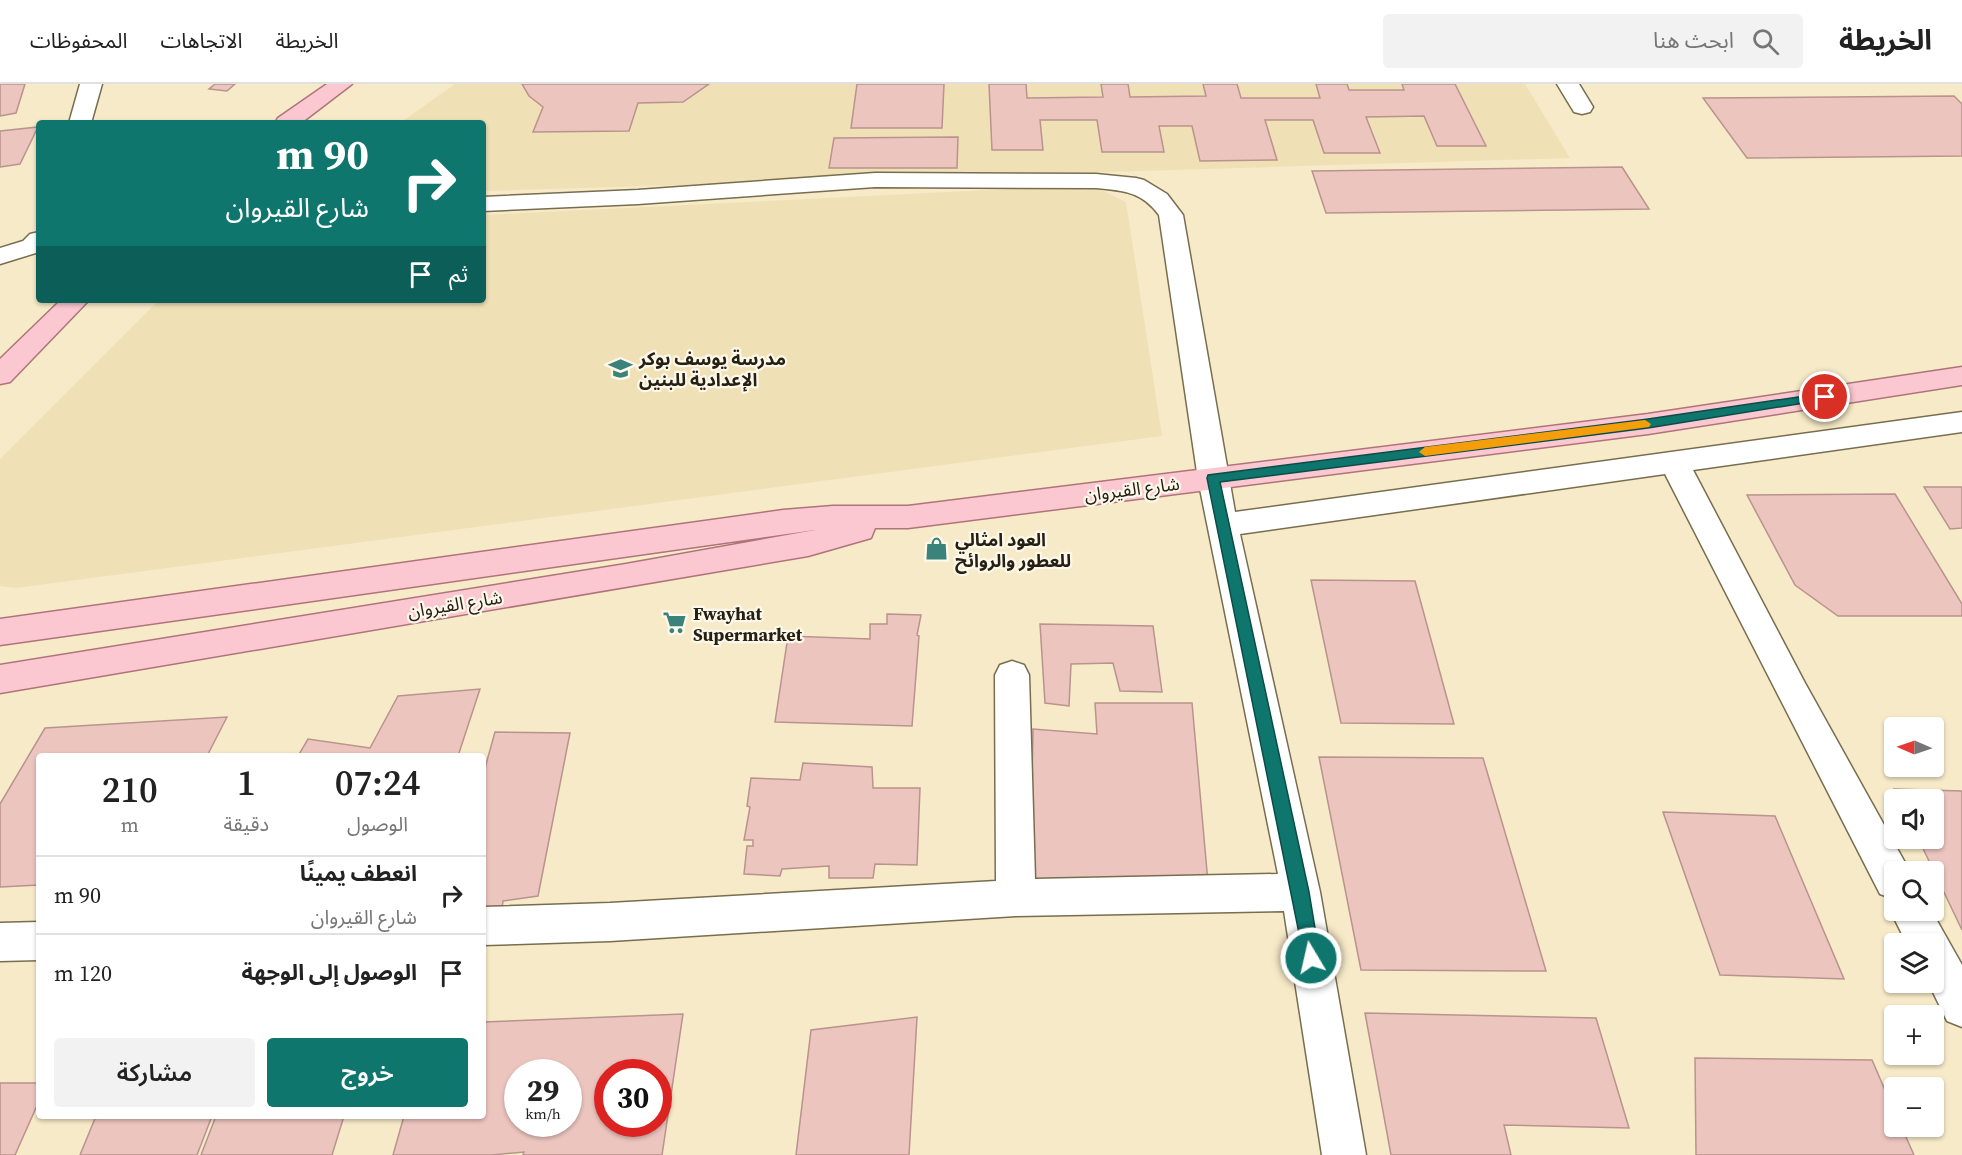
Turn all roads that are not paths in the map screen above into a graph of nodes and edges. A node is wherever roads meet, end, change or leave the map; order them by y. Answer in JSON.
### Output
{"nodes":[{"id":1,"x":91,"y":84,"type":"edge"},
{"id":2,"x":341,"y":84,"type":"edge"},
{"id":3,"x":1568,"y":84,"type":"edge"},
{"id":4,"x":1582,"y":107,"type":"dead end"},
{"id":5,"x":81,"y":120,"type":"edge"},
{"id":6,"x":290,"y":120,"type":"edge"},
{"id":7,"x":486,"y":204,"type":"edge"},
{"id":8,"x":36,"y":242,"type":"edge"},
{"id":9,"x":0,"y":256,"type":"edge"},
{"id":10,"x":72,"y":303,"type":"edge"},
{"id":11,"x":0,"y":375,"type":"edge"},
{"id":12,"x":1962,"y":376,"type":"edge"},
{"id":13,"x":1962,"y":422,"type":"edge"},
{"id":14,"x":1675,"y":464,"type":"junction"},
{"id":15,"x":1213,"y":478,"type":"junction"},
{"id":16,"x":908,"y":517,"type":"junction"},
{"id":17,"x":1223,"y":525,"type":"junction"},
{"id":18,"x":0,"y":632,"type":"edge"},
{"id":19,"x":1012,"y":675,"type":"dead end"},
{"id":20,"x":0,"y":679,"type":"edge"},
{"id":21,"x":1884,"y":862,"type":"edge"},
{"id":22,"x":1300,"y":892,"type":"junction"},
{"id":23,"x":1016,"y":898,"type":"junction"},
{"id":24,"x":486,"y":926,"type":"edge"},
{"id":25,"x":36,"y":941,"type":"edge"},
{"id":26,"x":0,"y":942,"type":"edge"},
{"id":27,"x":1944,"y":973,"type":"edge"},
{"id":28,"x":1962,"y":1006,"type":"edge"},
{"id":29,"x":1344,"y":1155,"type":"edge"}],
"edges":[{"from":1,"to":5,"type":"street"},
{"from":2,"to":6,"type":"main road"},
{"from":3,"to":4,"type":"street"},
{"from":7,"to":15,"type":"street"},
{"from":8,"to":9,"type":"street"},
{"from":10,"to":11,"type":"main road"},
{"from":12,"to":15,"type":"main road","name":"شارع القيروان"},
{"from":13,"to":14,"type":"street"},
{"from":14,"to":17,"type":"street"},
{"from":14,"to":21,"type":"street"},
{"from":15,"to":16,"type":"main road","name":"شارع القيروان"},
{"from":15,"to":17,"type":"street"},
{"from":16,"to":18,"type":"main road","name":"شارع القيروان"},
{"from":16,"to":20,"type":"main road","name":"شارع القيروان"},
{"from":17,"to":22,"type":"street"},
{"from":19,"to":23,"type":"street"},
{"from":22,"to":23,"type":"street"},
{"from":22,"to":29,"type":"street"},
{"from":23,"to":24,"type":"street"},
{"from":25,"to":26,"type":"street"},
{"from":27,"to":28,"type":"street"}]}
